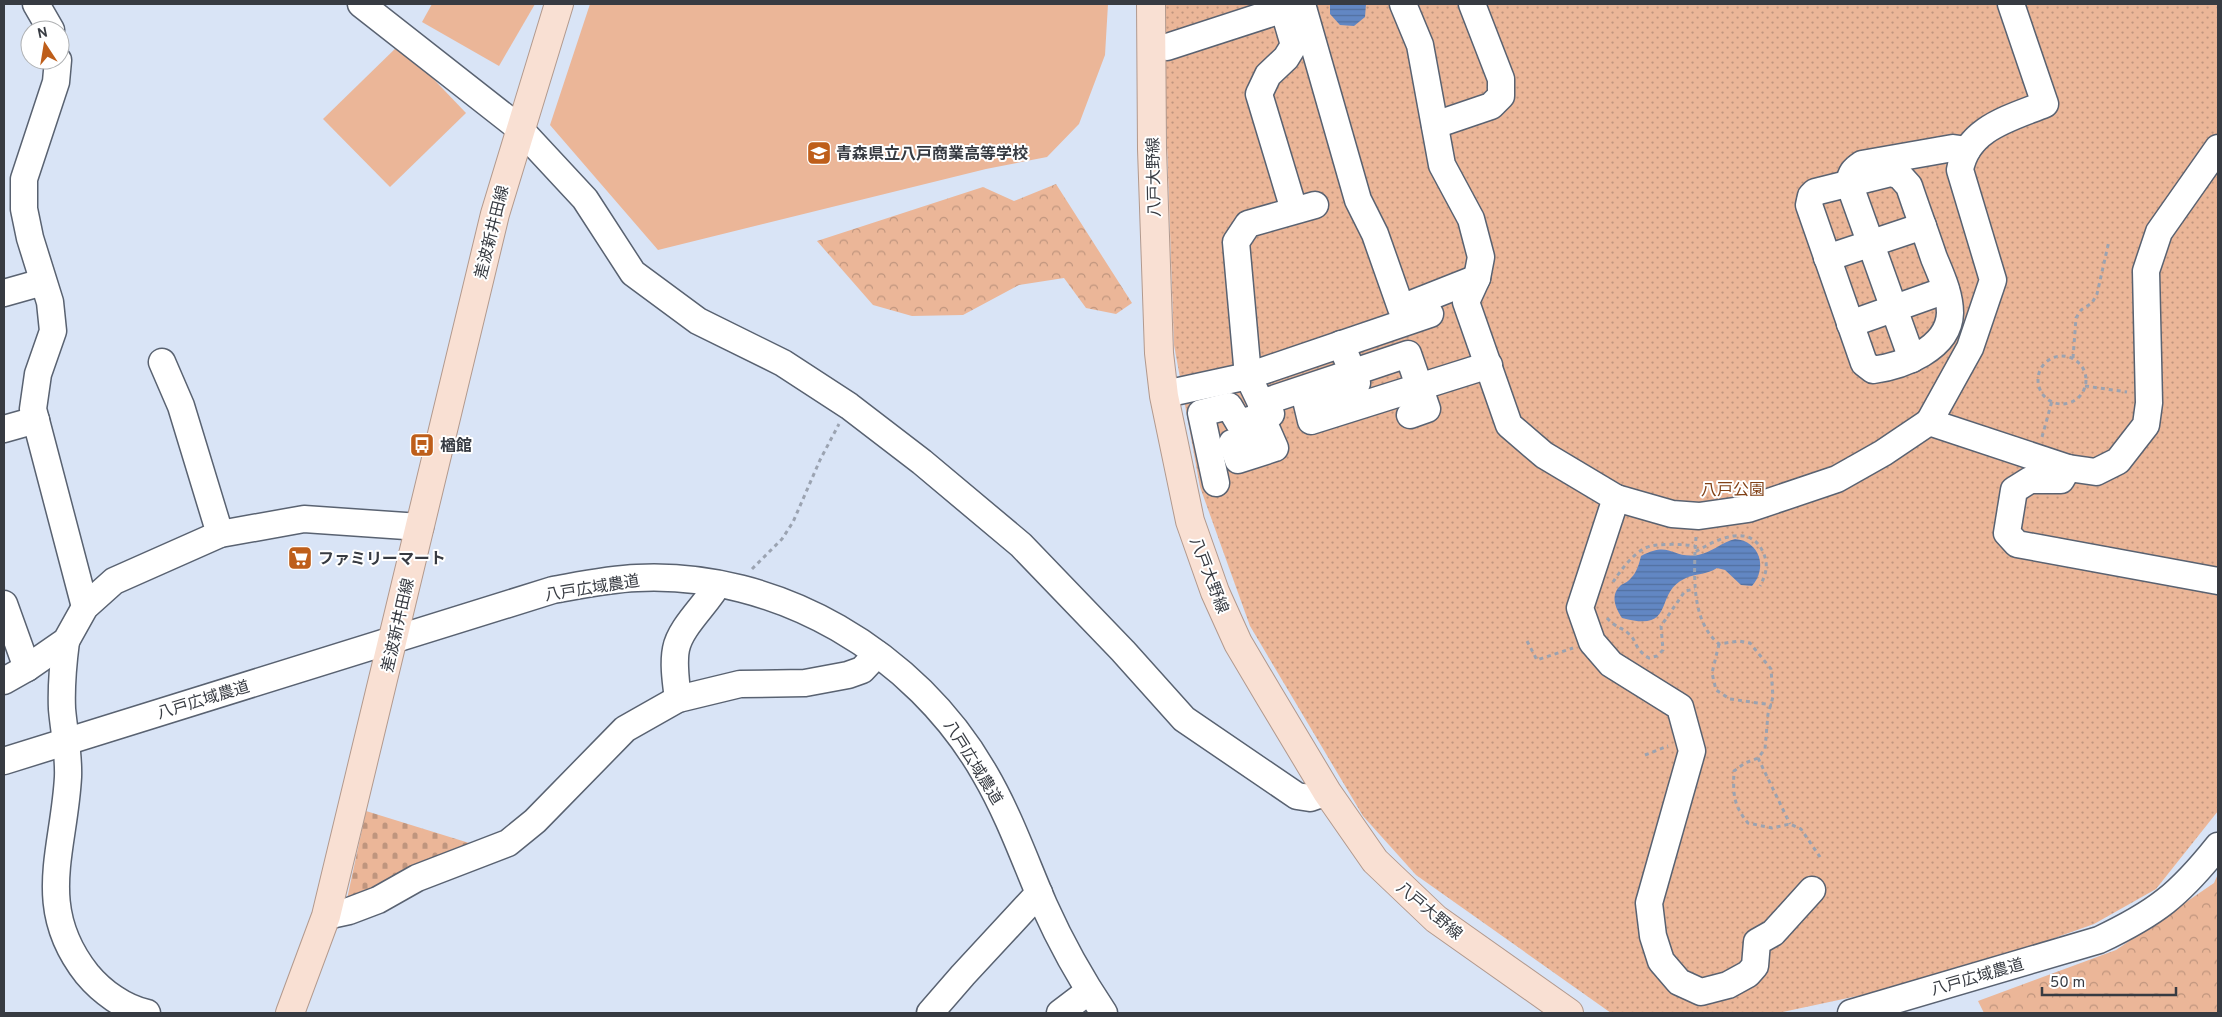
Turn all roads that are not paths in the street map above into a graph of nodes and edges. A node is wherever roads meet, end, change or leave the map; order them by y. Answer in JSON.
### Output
{"nodes":[{"id":1,"x":36,"y":4,"type":"edge"},
{"id":2,"x":361,"y":4,"type":"edge"},
{"id":3,"x":559,"y":4,"type":"edge"},
{"id":4,"x":1151,"y":4,"type":"edge"},
{"id":5,"x":1403,"y":4,"type":"edge"},
{"id":6,"x":1472,"y":4,"type":"edge"},
{"id":7,"x":2011,"y":4,"type":"edge"},
{"id":8,"x":1290,"y":6,"type":"edge"},
{"id":9,"x":45,"y":20,"type":"edge"},
{"id":10,"x":1167,"y":47,"type":"dead end"},
{"id":11,"x":57,"y":70,"type":"edge"},
{"id":12,"x":1435,"y":125,"type":"junction"},
{"id":13,"x":519,"y":128,"type":"junction"},
{"id":14,"x":2218,"y":148,"type":"edge"},
{"id":15,"x":1967,"y":150,"type":"junction"},
{"id":16,"x":1849,"y":183,"type":"junction"},
{"id":17,"x":1923,"y":226,"type":"junction"},
{"id":18,"x":1870,"y":244,"type":"junction"},
{"id":19,"x":1827,"y":258,"type":"junction"},
{"id":20,"x":1477,"y":278,"type":"junction"},
{"id":21,"x":44,"y":282,"type":"junction"},
{"id":22,"x":1946,"y":290,"type":"junction"},
{"id":23,"x":4,"y":293,"type":"edge"},
{"id":24,"x":1466,"y":302,"type":"junction"},
{"id":25,"x":1894,"y":308,"type":"junction"},
{"id":26,"x":1850,"y":324,"type":"junction"},
{"id":27,"x":1341,"y":344,"type":"junction"},
{"id":28,"x":1912,"y":360,"type":"junction"},
{"id":29,"x":162,"y":362,"type":"dead end"},
{"id":30,"x":1489,"y":365,"type":"junction"},
{"id":31,"x":1352,"y":373,"type":"junction"},
{"id":32,"x":1248,"y":376,"type":"junction"},
{"id":33,"x":1420,"y":388,"type":"junction"},
{"id":34,"x":1179,"y":391,"type":"dead end"},
{"id":35,"x":1410,"y":415,"type":"dead end"},
{"id":36,"x":1263,"y":417,"type":"junction"},
{"id":37,"x":36,"y":420,"type":"junction"},
{"id":38,"x":1929,"y":422,"type":"junction"},
{"id":39,"x":4,"y":429,"type":"edge"},
{"id":40,"x":2068,"y":468,"type":"junction"},
{"id":41,"x":1216,"y":483,"type":"dead end"},
{"id":42,"x":1616,"y":498,"type":"junction"},
{"id":43,"x":420,"y":527,"type":"junction"},
{"id":44,"x":220,"y":534,"type":"junction"},
{"id":45,"x":2218,"y":581,"type":"edge"},
{"id":46,"x":730,"y":587,"type":"junction"},
{"id":47,"x":4,"y":604,"type":"edge"},
{"id":48,"x":85,"y":607,"type":"junction"},
{"id":49,"x":66,"y":641,"type":"junction"},
{"id":50,"x":393,"y":642,"type":"junction"},
{"id":51,"x":877,"y":654,"type":"junction"},
{"id":52,"x":27,"y":668,"type":"junction"},
{"id":53,"x":4,"y":681,"type":"edge"},
{"id":54,"x":678,"y":699,"type":"junction"},
{"id":55,"x":68,"y":742,"type":"junction"},
{"id":56,"x":4,"y":761,"type":"edge"},
{"id":57,"x":1326,"y":792,"type":"junction"},
{"id":58,"x":2218,"y":846,"type":"edge"},
{"id":59,"x":1812,"y":890,"type":"dead end"},
{"id":60,"x":1039,"y":893,"type":"junction"},
{"id":61,"x":326,"y":916,"type":"junction"},
{"id":62,"x":1089,"y":991,"type":"junction"},
{"id":63,"x":147,"y":1013,"type":"edge"},
{"id":64,"x":290,"y":1013,"type":"edge"},
{"id":65,"x":930,"y":1013,"type":"edge"},
{"id":66,"x":1060,"y":1013,"type":"edge"},
{"id":67,"x":1104,"y":1013,"type":"edge"},
{"id":68,"x":1569,"y":1013,"type":"edge"},
{"id":69,"x":1851,"y":1013,"type":"edge"}],
"edges":[{"from":1,"to":9,"type":"street"},
{"from":2,"to":13,"type":"street"},
{"from":3,"to":13,"type":"main road","name":"差波新井田線"},
{"from":4,"to":57,"type":"main road","name":"八戸大野線"},
{"from":5,"to":12,"type":"street"},
{"from":6,"to":12,"type":"street"},
{"from":7,"to":15,"type":"street"},
{"from":8,"to":10,"type":"street"},
{"from":8,"to":20,"type":"street"},
{"from":8,"to":32,"type":"street"},
{"from":11,"to":21,"type":"street"},
{"from":12,"to":20,"type":"street"},
{"from":13,"to":43,"type":"main road","name":"差波新井田線"},
{"from":13,"to":57,"type":"street"},
{"from":14,"to":40,"type":"street"},
{"from":15,"to":16,"type":"street"},
{"from":15,"to":38,"type":"street"},
{"from":16,"to":17,"type":"street"},
{"from":16,"to":18,"type":"street"},
{"from":16,"to":19,"type":"street"},
{"from":17,"to":18,"type":"street"},
{"from":17,"to":22,"type":"street"},
{"from":18,"to":19,"type":"street"},
{"from":18,"to":25,"type":"street"},
{"from":19,"to":26,"type":"street"},
{"from":20,"to":24,"type":"street"},
{"from":21,"to":23,"type":"street"},
{"from":21,"to":37,"type":"street"},
{"from":22,"to":25,"type":"street"},
{"from":22,"to":28,"type":"street"},
{"from":24,"to":27,"type":"street"},
{"from":24,"to":30,"type":"street"},
{"from":25,"to":26,"type":"street"},
{"from":25,"to":28,"type":"street"},
{"from":26,"to":28,"type":"street"},
{"from":27,"to":31,"type":"street"},
{"from":27,"to":32,"type":"street"},
{"from":29,"to":44,"type":"street"},
{"from":30,"to":33,"type":"street"},
{"from":30,"to":42,"type":"street"},
{"from":31,"to":33,"type":"street"},
{"from":31,"to":33,"type":"street"},
{"from":31,"to":36,"type":"street"},
{"from":32,"to":34,"type":"street"},
{"from":32,"to":36,"type":"street"},
{"from":33,"to":35,"type":"street"},
{"from":36,"to":41,"type":"street"},
{"from":37,"to":39,"type":"street"},
{"from":37,"to":48,"type":"street"},
{"from":38,"to":40,"type":"street"},
{"from":38,"to":42,"type":"street"},
{"from":40,"to":45,"type":"street"},
{"from":42,"to":59,"type":"street"},
{"from":43,"to":44,"type":"street"},
{"from":43,"to":50,"type":"main road","name":"差波新井田線"},
{"from":44,"to":48,"type":"street"},
{"from":46,"to":50,"type":"street","name":"八戸広域農道"},
{"from":46,"to":51,"type":"street","name":"八戸広域農道"},
{"from":46,"to":54,"type":"street"},
{"from":47,"to":52,"type":"street"},
{"from":48,"to":49,"type":"street"},
{"from":49,"to":52,"type":"street"},
{"from":49,"to":55,"type":"street"},
{"from":50,"to":55,"type":"street","name":"八戸広域農道"},
{"from":50,"to":61,"type":"main road","name":"差波新井田線"},
{"from":51,"to":54,"type":"street"},
{"from":51,"to":60,"type":"street","name":"八戸広域農道"},
{"from":52,"to":53,"type":"street"},
{"from":54,"to":61,"type":"street"},
{"from":55,"to":56,"type":"street","name":"八戸広域農道"},
{"from":55,"to":63,"type":"street"},
{"from":57,"to":68,"type":"main road","name":"八戸大野線"},
{"from":58,"to":69,"type":"street","name":"八戸広域農道"},
{"from":60,"to":62,"type":"street","name":"八戸広域農道"},
{"from":60,"to":65,"type":"street"},
{"from":61,"to":64,"type":"main road","name":"差波新井田線"},
{"from":62,"to":66,"type":"street"},
{"from":62,"to":67,"type":"street","name":"八戸広域農道"}]}
